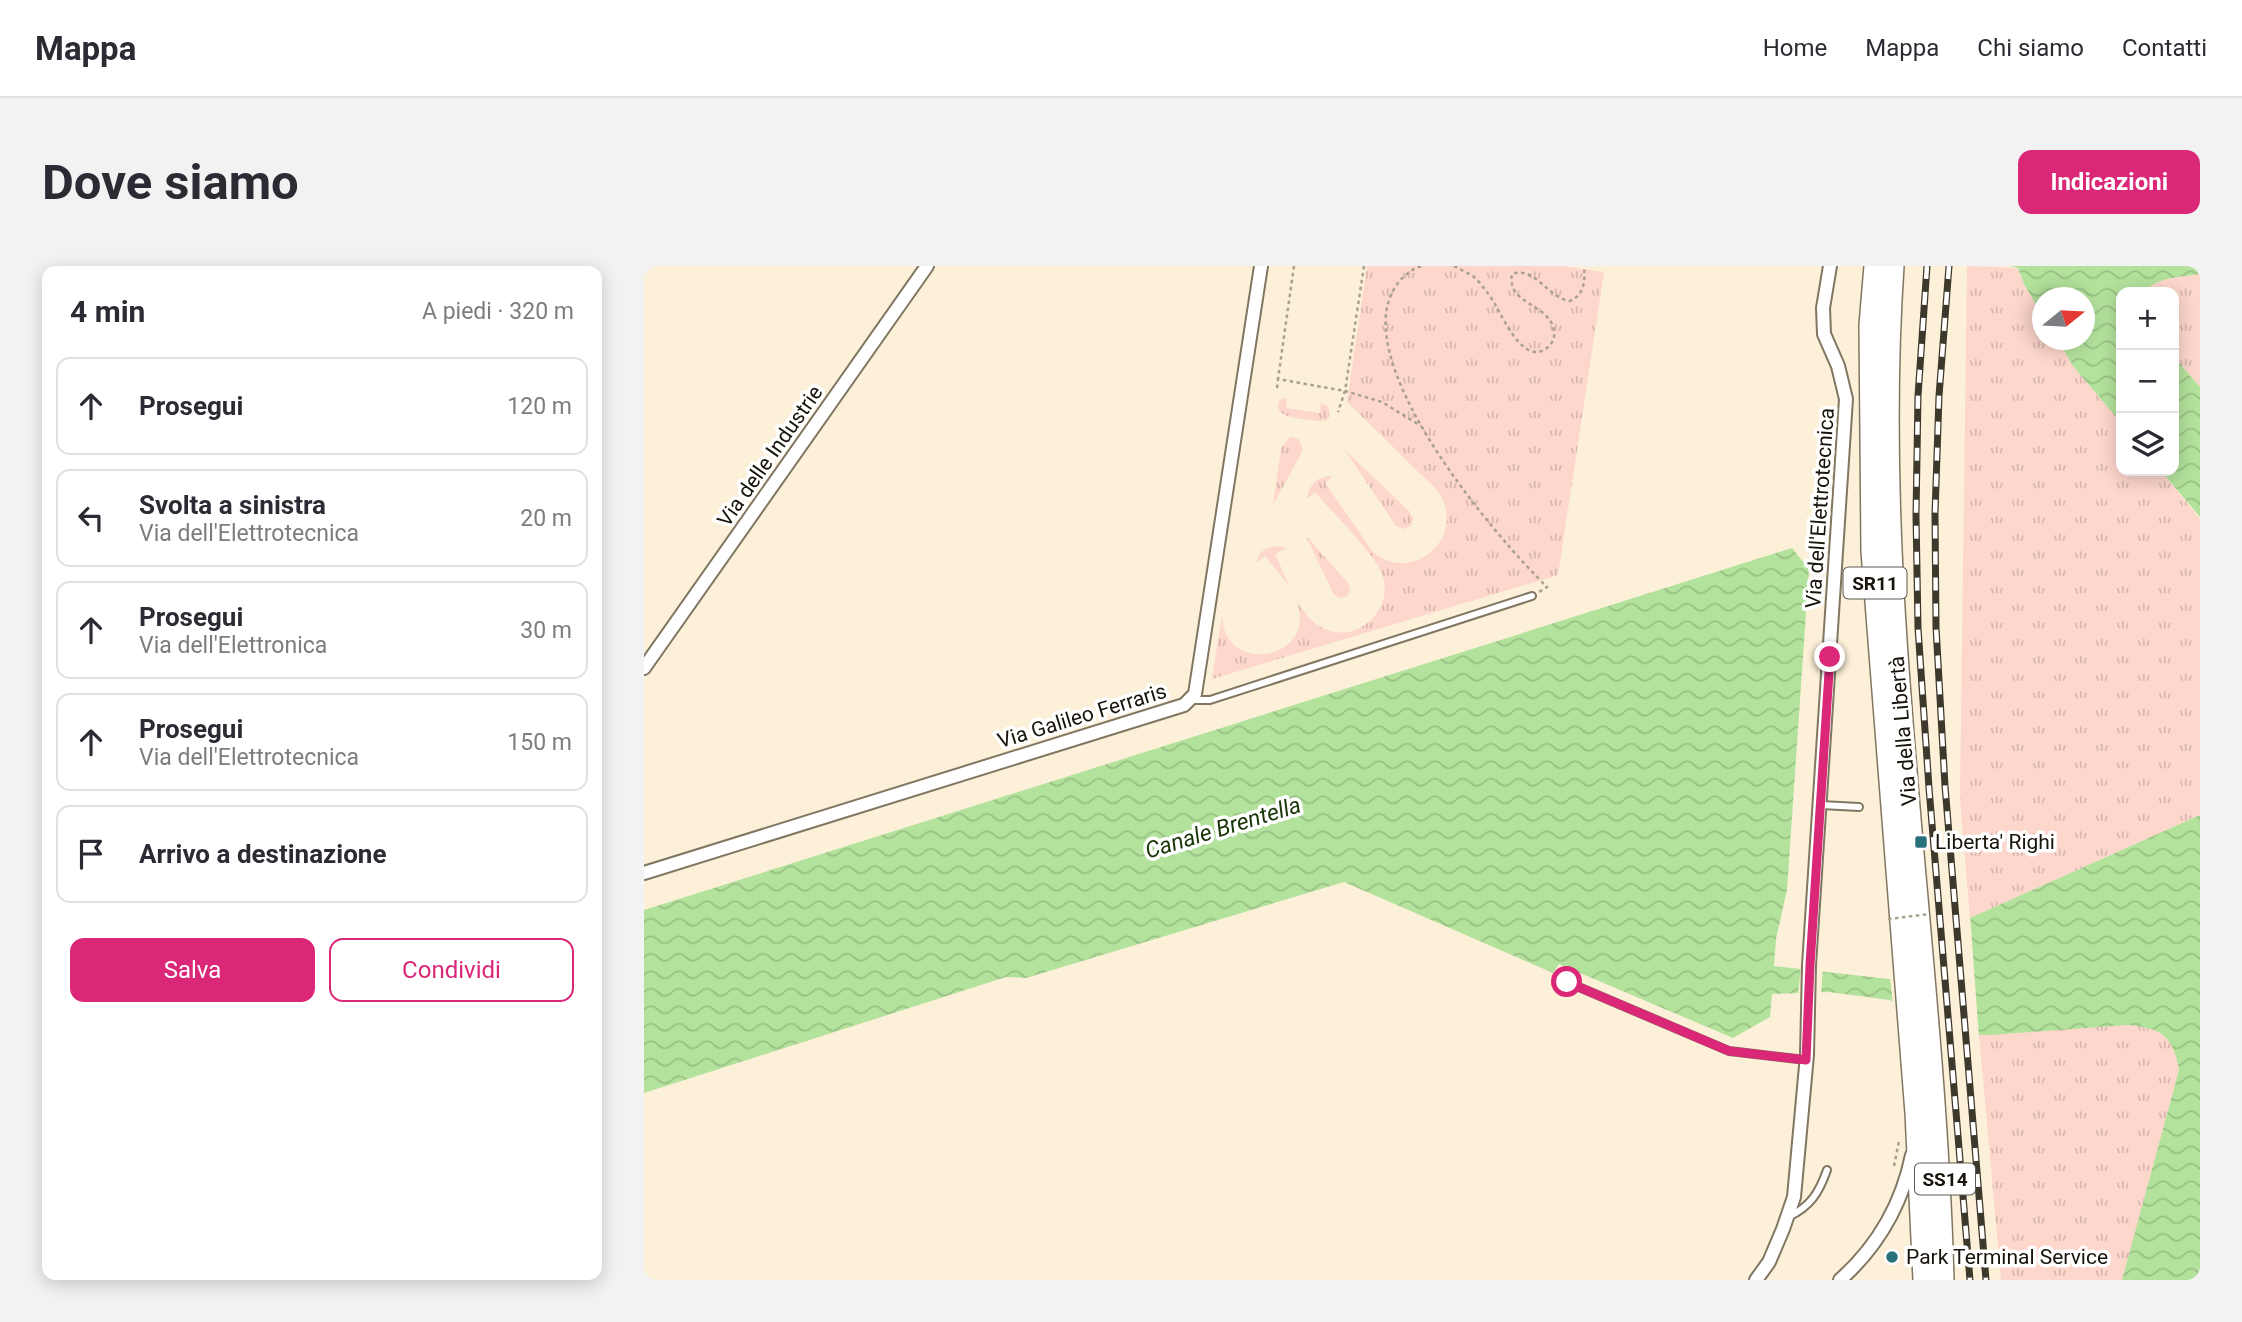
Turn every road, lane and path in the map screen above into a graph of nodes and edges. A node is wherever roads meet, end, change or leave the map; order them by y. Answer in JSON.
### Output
{"nodes":[{"id":1,"x":928,"y":266,"type":"edge"},
{"id":2,"x":1261,"y":266,"type":"edge"},
{"id":3,"x":1294,"y":266,"type":"edge"},
{"id":4,"x":1364,"y":266,"type":"edge"},
{"id":5,"x":1421,"y":266,"type":"edge"},
{"id":6,"x":1454,"y":266,"type":"edge"},
{"id":7,"x":1584,"y":266,"type":"edge"},
{"id":8,"x":1830,"y":266,"type":"edge"},
{"id":9,"x":1876,"y":266,"type":"edge"},
{"id":10,"x":1892,"y":266,"type":"edge"},
{"id":11,"x":1278,"y":379,"type":"junction"},
{"id":12,"x":1277,"y":388,"type":"dead end"},
{"id":13,"x":1345,"y":391,"type":"junction"},
{"id":14,"x":1338,"y":412,"type":"dead end"},
{"id":15,"x":1422,"y":426,"type":"junction"},
{"id":16,"x":1532,"y":596,"type":"joint"},
{"id":17,"x":644,"y":668,"type":"edge"},
{"id":18,"x":1191,"y":700,"type":"junction"},
{"id":19,"x":1821,"y":805,"type":"junction"},
{"id":20,"x":1859,"y":807,"type":"dead end"},
{"id":21,"x":644,"y":873,"type":"edge"},
{"id":22,"x":1904,"y":908,"type":"junction"},
{"id":23,"x":1891,"y":924,"type":"dead end"},
{"id":24,"x":1567,"y":982,"type":"dead end"},
{"id":25,"x":1806,"y":1060,"type":"junction"},
{"id":26,"x":1923,"y":1080,"type":"junction"},
{"id":27,"x":1917,"y":1113,"type":"junction"},
{"id":28,"x":1899,"y":1133,"type":"dead end"},
{"id":29,"x":1827,"y":1170,"type":"dead end"},
{"id":30,"x":1892,"y":1177,"type":"dead end"},
{"id":31,"x":1788,"y":1217,"type":"junction"},
{"id":32,"x":1756,"y":1280,"type":"edge"},
{"id":33,"x":1840,"y":1280,"type":"edge"},
{"id":34,"x":1925,"y":1280,"type":"edge"},
{"id":35,"x":1942,"y":1280,"type":"edge"},
{"id":36,"x":1954,"y":1280,"type":"edge"}],
"edges":[{"from":1,"to":17,"type":"street","name":"Via delle Industrie"},
{"from":2,"to":18,"type":"street","name":"Via Galileo Ferraris"},
{"from":3,"to":11,"type":"path"},
{"from":4,"to":13,"type":"path"},
{"from":5,"to":15,"type":"path"},
{"from":6,"to":7,"type":"path"},
{"from":8,"to":19,"type":"street","name":"Via dell'Elettrotecnica"},
{"from":9,"to":22,"type":"highway","name":"Via della Libertà","number":"SR11"},
{"from":10,"to":22,"type":"highway","name":"Via della Libertà","number":"SR11"},
{"from":11,"to":12,"type":"path"},
{"from":11,"to":13,"type":"path"},
{"from":13,"to":14,"type":"path"},
{"from":13,"to":15,"type":"path"},
{"from":15,"to":16,"type":"path"},
{"from":16,"to":18,"type":"lane"},
{"from":18,"to":21,"type":"street","name":"Via Galileo Ferraris"},
{"from":19,"to":20,"type":"lane"},
{"from":19,"to":25,"type":"street","name":"Via dell'Elettrotecnica"},
{"from":22,"to":23,"type":"path"},
{"from":22,"to":26,"type":"highway","name":"Via della Libertà","number":"SR11"},
{"from":24,"to":25,"type":"lane"},
{"from":25,"to":31,"type":"street"},
{"from":26,"to":27,"type":"highway","name":"Via della Libertà","number":"SR11"},
{"from":26,"to":35,"type":"highway","name":"Via della Libertà","number":"SR11"},
{"from":26,"to":36,"type":"highway","number":"SS14"},
{"from":27,"to":33,"type":"street"},
{"from":27,"to":34,"type":"highway","name":"Via della Libertà","number":"SR11"},
{"from":28,"to":30,"type":"path"},
{"from":29,"to":31,"type":"lane"},
{"from":31,"to":32,"type":"street"}]}
